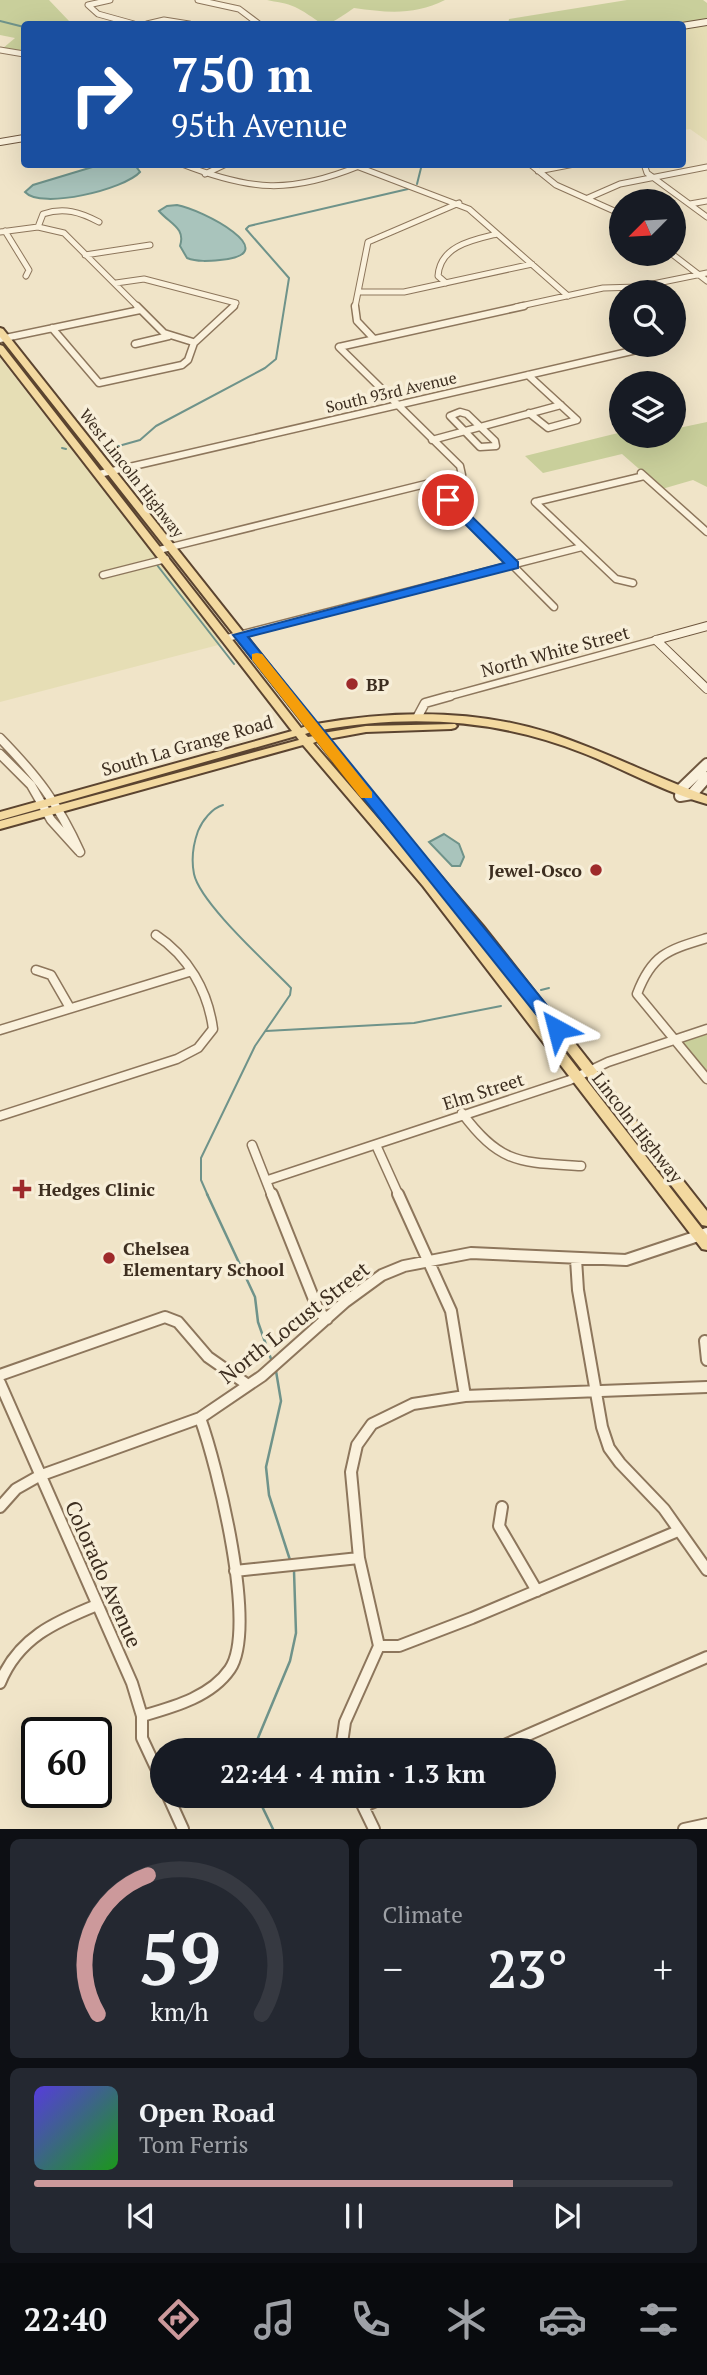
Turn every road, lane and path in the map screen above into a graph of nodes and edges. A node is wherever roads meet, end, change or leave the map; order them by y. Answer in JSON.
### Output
{"nodes":[{"id":1,"x":110,"y":0,"type":"edge"},
{"id":2,"x":198,"y":0,"type":"edge"},
{"id":3,"x":123,"y":21,"type":"edge"},
{"id":4,"x":255,"y":21,"type":"edge"},
{"id":5,"x":707,"y":22,"type":"edge"},
{"id":6,"x":686,"y":25,"type":"edge"},
{"id":7,"x":0,"y":50,"type":"edge"},
{"id":8,"x":21,"y":54,"type":"edge"},
{"id":9,"x":21,"y":138,"type":"edge"},
{"id":10,"x":0,"y":142,"type":"edge"},
{"id":11,"x":707,"y":167,"type":"edge"},
{"id":12,"x":192,"y":168,"type":"edge"},
{"id":13,"x":218,"y":168,"type":"edge"},
{"id":14,"x":350,"y":168,"type":"edge"},
{"id":15,"x":365,"y":168,"type":"edge"},
{"id":16,"x":535,"y":168,"type":"edge"},
{"id":17,"x":553,"y":168,"type":"edge"},
{"id":18,"x":645,"y":168,"type":"edge"},
{"id":19,"x":538,"y":171,"type":"junction"},
{"id":20,"x":205,"y":174,"type":"junction"},
{"id":21,"x":654,"y":177,"type":"junction"},
{"id":22,"x":588,"y":198,"type":"junction"},
{"id":23,"x":707,"y":201,"type":"edge"},
{"id":24,"x":459,"y":203,"type":"junction"},
{"id":25,"x":690,"y":204,"type":"junction"},
{"id":26,"x":609,"y":208,"type":"edge"},
{"id":27,"x":707,"y":217,"type":"edge"},
{"id":28,"x":99,"y":222,"type":"dead end"},
{"id":29,"x":38,"y":227,"type":"junction"},
{"id":30,"x":2,"y":231,"type":"edge"},
{"id":31,"x":497,"y":234,"type":"junction"},
{"id":32,"x":150,"y":245,"type":"dead end"},
{"id":33,"x":85,"y":255,"type":"junction"},
{"id":34,"x":532,"y":264,"type":"junction"},
{"id":35,"x":686,"y":265,"type":"edge"},
{"id":36,"x":707,"y":273,"type":"edge"},
{"id":37,"x":699,"y":275,"type":"junction"},
{"id":38,"x":26,"y":276,"type":"dead end"},
{"id":39,"x":707,"y":281,"type":"edge"},
{"id":40,"x":116,"y":283,"type":"junction"},
{"id":41,"x":446,"y":283,"type":"junction"},
{"id":42,"x":358,"y":292,"type":"junction"},
{"id":43,"x":568,"y":296,"type":"junction"},
{"id":44,"x":140,"y":310,"type":"junction"},
{"id":45,"x":52,"y":328,"type":"junction"},
{"id":46,"x":169,"y":337,"type":"junction"},
{"id":47,"x":2,"y":339,"type":"edge"},
{"id":48,"x":374,"y":339,"type":"junction"},
{"id":49,"x":193,"y":342,"type":"junction"},
{"id":50,"x":135,"y":344,"type":"dead end"},
{"id":51,"x":609,"y":356,"type":"edge"},
{"id":52,"x":528,"y":375,"type":"junction"},
{"id":53,"x":397,"y":405,"type":"junction"},
{"id":54,"x":561,"y":405,"type":"junction"},
{"id":55,"x":529,"y":413,"type":"junction"},
{"id":56,"x":481,"y":428,"type":"junction"},
{"id":57,"x":465,"y":431,"type":"junction"},
{"id":58,"x":432,"y":440,"type":"junction"},
{"id":59,"x":111,"y":471,"type":"junction"},
{"id":60,"x":99,"y":474,"type":"junction"},
{"id":61,"x":432,"y":484,"type":"junction"},
{"id":62,"x":707,"y":532,"type":"edge"},
{"id":63,"x":171,"y":547,"type":"junction"},
{"id":64,"x":582,"y":547,"type":"junction"},
{"id":65,"x":159,"y":550,"type":"junction"},
{"id":66,"x":166,"y":559,"type":"junction"},
{"id":67,"x":513,"y":565,"type":"junction"},
{"id":68,"x":103,"y":575,"type":"dead end"},
{"id":69,"x":634,"y":583,"type":"dead end"},
{"id":70,"x":554,"y":607,"type":"dead end"},
{"id":71,"x":707,"y":626,"type":"edge"},
{"id":72,"x":240,"y":635,"type":"junction"},
{"id":73,"x":227,"y":638,"type":"junction"},
{"id":74,"x":656,"y":640,"type":"junction"},
{"id":75,"x":707,"y":689,"type":"edge"},
{"id":76,"x":418,"y":716,"type":"junction"},
{"id":77,"x":317,"y":732,"type":"junction"},
{"id":78,"x":302,"y":736,"type":"junction"},
{"id":79,"x":0,"y":738,"type":"edge"},
{"id":80,"x":2,"y":757,"type":"edge"},
{"id":81,"x":16,"y":757,"type":"junction"},
{"id":82,"x":707,"y":764,"type":"edge"},
{"id":83,"x":707,"y":777,"type":"edge"},
{"id":84,"x":684,"y":793,"type":"junction"},
{"id":85,"x":707,"y":800,"type":"edge"},
{"id":86,"x":707,"y":806,"type":"edge"},
{"id":87,"x":50,"y":807,"type":"junction"},
{"id":88,"x":0,"y":816,"type":"edge"},
{"id":89,"x":0,"y":825,"type":"edge"},
{"id":90,"x":156,"y":935,"type":"dead end"},
{"id":91,"x":707,"y":938,"type":"edge"},
{"id":92,"x":36,"y":970,"type":"dead end"},
{"id":93,"x":189,"y":972,"type":"junction"},
{"id":94,"x":70,"y":1008,"type":"junction"},
{"id":95,"x":707,"y":1029,"type":"edge"},
{"id":96,"x":0,"y":1030,"type":"edge"},
{"id":97,"x":675,"y":1040,"type":"junction"},
{"id":98,"x":590,"y":1070,"type":"junction"},
{"id":99,"x":576,"y":1075,"type":"junction"},
{"id":100,"x":707,"y":1079,"type":"edge"},
{"id":101,"x":462,"y":1114,"type":"junction"},
{"id":102,"x":0,"y":1116,"type":"edge"},
{"id":103,"x":252,"y":1145,"type":"dead end"},
{"id":104,"x":376,"y":1145,"type":"junction"},
{"id":105,"x":581,"y":1166,"type":"dead end"},
{"id":106,"x":268,"y":1180,"type":"junction"},
{"id":107,"x":707,"y":1222,"type":"edge"},
{"id":108,"x":705,"y":1238,"type":"edge"},
{"id":109,"x":576,"y":1259,"type":"junction"},
{"id":110,"x":429,"y":1260,"type":"junction"},
{"id":111,"x":327,"y":1319,"type":"junction"},
{"id":112,"x":705,"y":1341,"type":"dead end"},
{"id":113,"x":707,"y":1360,"type":"edge"},
{"id":114,"x":0,"y":1375,"type":"edge"},
{"id":115,"x":0,"y":1383,"type":"edge"},
{"id":116,"x":248,"y":1385,"type":"junction"},
{"id":117,"x":707,"y":1387,"type":"edge"},
{"id":118,"x":596,"y":1393,"type":"junction"},
{"id":119,"x":465,"y":1396,"type":"junction"},
{"id":120,"x":200,"y":1418,"type":"junction"},
{"id":121,"x":39,"y":1476,"type":"junction"},
{"id":122,"x":0,"y":1507,"type":"edge"},
{"id":123,"x":502,"y":1507,"type":"dead end"},
{"id":124,"x":678,"y":1531,"type":"junction"},
{"id":125,"x":359,"y":1558,"type":"junction"},
{"id":126,"x":707,"y":1570,"type":"edge"},
{"id":127,"x":235,"y":1571,"type":"junction"},
{"id":128,"x":537,"y":1591,"type":"junction"},
{"id":129,"x":97,"y":1605,"type":"junction"},
{"id":130,"x":379,"y":1646,"type":"junction"},
{"id":131,"x":707,"y":1657,"type":"edge"},
{"id":132,"x":0,"y":1683,"type":"edge"},
{"id":133,"x":142,"y":1716,"type":"junction"},
{"id":134,"x":343,"y":1738,"type":"edge"},
{"id":135,"x":521,"y":1738,"type":"edge"},
{"id":136,"x":150,"y":1755,"type":"edge"},
{"id":137,"x":173,"y":1808,"type":"edge"},
{"id":138,"x":364,"y":1808,"type":"edge"},
{"id":139,"x":707,"y":1824,"type":"edge"},
{"id":140,"x":183,"y":1829,"type":"edge"},
{"id":141,"x":374,"y":1829,"type":"edge"},
{"id":142,"x":684,"y":1829,"type":"edge"}],
"edges":[{"from":1,"to":3,"type":"street"},
{"from":2,"to":4,"type":"street"},
{"from":5,"to":6,"type":"street"},
{"from":7,"to":8,"type":"street"},
{"from":9,"to":10,"type":"street"},
{"from":11,"to":21,"type":"street"},
{"from":12,"to":20,"type":"street"},
{"from":13,"to":20,"type":"street"},
{"from":14,"to":20,"type":"street"},
{"from":15,"to":24,"type":"street"},
{"from":16,"to":19,"type":"street"},
{"from":17,"to":19,"type":"street"},
{"from":18,"to":21,"type":"street"},
{"from":19,"to":22,"type":"street"},
{"from":21,"to":22,"type":"street"},
{"from":21,"to":25,"type":"street"},
{"from":22,"to":26,"type":"street"},
{"from":23,"to":25,"type":"street"},
{"from":24,"to":31,"type":"street"},
{"from":24,"to":42,"type":"street"},
{"from":25,"to":27,"type":"street"},
{"from":28,"to":29,"type":"street"},
{"from":29,"to":30,"type":"street"},
{"from":29,"to":33,"type":"street"},
{"from":30,"to":38,"type":"street"},
{"from":31,"to":34,"type":"street"},
{"from":31,"to":41,"type":"street"},
{"from":32,"to":33,"type":"street"},
{"from":33,"to":40,"type":"street"},
{"from":34,"to":41,"type":"street"},
{"from":34,"to":43,"type":"street"},
{"from":35,"to":37,"type":"street"},
{"from":36,"to":37,"type":"street"},
{"from":37,"to":39,"type":"street"},
{"from":37,"to":43,"type":"street"},
{"from":40,"to":44,"type":"street"},
{"from":40,"to":49,"type":"street"},
{"from":41,"to":42,"type":"street"},
{"from":42,"to":48,"type":"street"},
{"from":43,"to":48,"type":"street"},
{"from":44,"to":45,"type":"street"},
{"from":44,"to":46,"type":"street"},
{"from":45,"to":47,"type":"street"},
{"from":45,"to":49,"type":"street"},
{"from":46,"to":49,"type":"street"},
{"from":46,"to":50,"type":"street"},
{"from":47,"to":59,"type":"main road","name":"West Lincoln Highway"},
{"from":47,"to":60,"type":"main road","name":"West Lincoln Highway"},
{"from":48,"to":53,"type":"street"},
{"from":51,"to":52,"type":"street","name":"South 93rd Avenue"},
{"from":52,"to":53,"type":"street","name":"South 93rd Avenue"},
{"from":52,"to":54,"type":"street"},
{"from":53,"to":58,"type":"street"},
{"from":53,"to":59,"type":"street","name":"South 93rd Avenue"},
{"from":54,"to":55,"type":"street"},
{"from":54,"to":55,"type":"street"},
{"from":55,"to":56,"type":"street"},
{"from":56,"to":57,"type":"street"},
{"from":56,"to":57,"type":"street"},
{"from":56,"to":57,"type":"street"},
{"from":57,"to":58,"type":"street"},
{"from":58,"to":61,"type":"street"},
{"from":59,"to":60,"type":"street","name":"South 93rd Avenue"},
{"from":59,"to":63,"type":"main road","name":"West Lincoln Highway"},
{"from":60,"to":65,"type":"main road","name":"West Lincoln Highway"},
{"from":61,"to":63,"type":"street"},
{"from":61,"to":67,"type":"street"},
{"from":62,"to":64,"type":"street"},
{"from":63,"to":65,"type":"street"},
{"from":63,"to":72,"type":"main road","name":"West Lincoln Highway"},
{"from":64,"to":67,"type":"street"},
{"from":64,"to":69,"type":"street"},
{"from":65,"to":66,"type":"main road","name":"West Lincoln Highway"},
{"from":66,"to":68,"type":"street"},
{"from":66,"to":73,"type":"main road","name":"West Lincoln Highway"},
{"from":67,"to":70,"type":"street"},
{"from":67,"to":72,"type":"street"},
{"from":71,"to":74,"type":"street","name":"North White Street"},
{"from":72,"to":73,"type":"street"},
{"from":72,"to":77,"type":"main road","name":"Lincoln Highway"},
{"from":73,"to":78,"type":"main road","name":"Lincoln Highway"},
{"from":74,"to":75,"type":"street"},
{"from":74,"to":76,"type":"street","name":"North White Street"},
{"from":76,"to":77,"type":"main road","name":"South La Grange Road"},
{"from":76,"to":84,"type":"main road","name":"South La Grange Road"},
{"from":77,"to":78,"type":"main road","name":"South La Grange Road"},
{"from":77,"to":84,"type":"main road","name":"South La Grange Road"},
{"from":77,"to":98,"type":"main road","name":"Lincoln Highway"},
{"from":78,"to":87,"type":"main road","name":"South La Grange Road"},
{"from":78,"to":99,"type":"main road","name":"Lincoln Highway"},
{"from":79,"to":81,"type":"street"},
{"from":80,"to":81,"type":"street"},
{"from":80,"to":87,"type":"street"},
{"from":81,"to":87,"type":"street"},
{"from":82,"to":84,"type":"street"},
{"from":83,"to":84,"type":"street"},
{"from":84,"to":85,"type":"main road","name":"South La Grange Road"},
{"from":84,"to":86,"type":"main road","name":"South La Grange Road"},
{"from":87,"to":87,"type":"street"},
{"from":87,"to":88,"type":"main road","name":"South La Grange Road"},
{"from":87,"to":89,"type":"main road","name":"South La Grange Road"},
{"from":90,"to":93,"type":"street"},
{"from":91,"to":97,"type":"street"},
{"from":92,"to":94,"type":"street"},
{"from":93,"to":94,"type":"street"},
{"from":93,"to":102,"type":"street"},
{"from":94,"to":96,"type":"street"},
{"from":95,"to":97,"type":"street","name":"Elm Street"},
{"from":97,"to":98,"type":"street","name":"Elm Street"},
{"from":97,"to":100,"type":"street"},
{"from":98,"to":99,"type":"street","name":"Elm Street"},
{"from":98,"to":107,"type":"main road","name":"Lincoln Highway"},
{"from":99,"to":101,"type":"street","name":"Elm Street"},
{"from":99,"to":108,"type":"main road","name":"Lincoln Highway"},
{"from":101,"to":104,"type":"street","name":"Elm Street"},
{"from":101,"to":105,"type":"street"},
{"from":103,"to":106,"type":"street"},
{"from":104,"to":106,"type":"street","name":"Elm Street"},
{"from":104,"to":110,"type":"street"},
{"from":106,"to":111,"type":"street"},
{"from":108,"to":109,"type":"street","name":"North Locust Street"},
{"from":109,"to":110,"type":"street","name":"North Locust Street"},
{"from":109,"to":118,"type":"street"},
{"from":110,"to":111,"type":"street","name":"North Locust Street"},
{"from":110,"to":119,"type":"street"},
{"from":111,"to":116,"type":"street","name":"North Locust Street"},
{"from":112,"to":113,"type":"street"},
{"from":114,"to":116,"type":"street"},
{"from":115,"to":121,"type":"street","name":"Colorado Avenue"},
{"from":116,"to":120,"type":"street","name":"North Locust Street"},
{"from":117,"to":118,"type":"street"},
{"from":118,"to":119,"type":"street"},
{"from":118,"to":124,"type":"street"},
{"from":119,"to":125,"type":"street"},
{"from":120,"to":121,"type":"street","name":"North Locust Street"},
{"from":120,"to":127,"type":"street"},
{"from":121,"to":122,"type":"street","name":"North Locust Street"},
{"from":121,"to":129,"type":"street","name":"Colorado Avenue"},
{"from":123,"to":128,"type":"street"},
{"from":124,"to":126,"type":"street"},
{"from":124,"to":128,"type":"street"},
{"from":125,"to":127,"type":"street"},
{"from":125,"to":130,"type":"street"},
{"from":127,"to":133,"type":"street"},
{"from":128,"to":130,"type":"street"},
{"from":129,"to":132,"type":"street"},
{"from":129,"to":133,"type":"street","name":"Colorado Avenue"},
{"from":130,"to":134,"type":"street"},
{"from":131,"to":135,"type":"street"},
{"from":133,"to":136,"type":"street","name":"Colorado Avenue"},
{"from":137,"to":140,"type":"street"},
{"from":138,"to":141,"type":"street"},
{"from":139,"to":142,"type":"street"}]}
